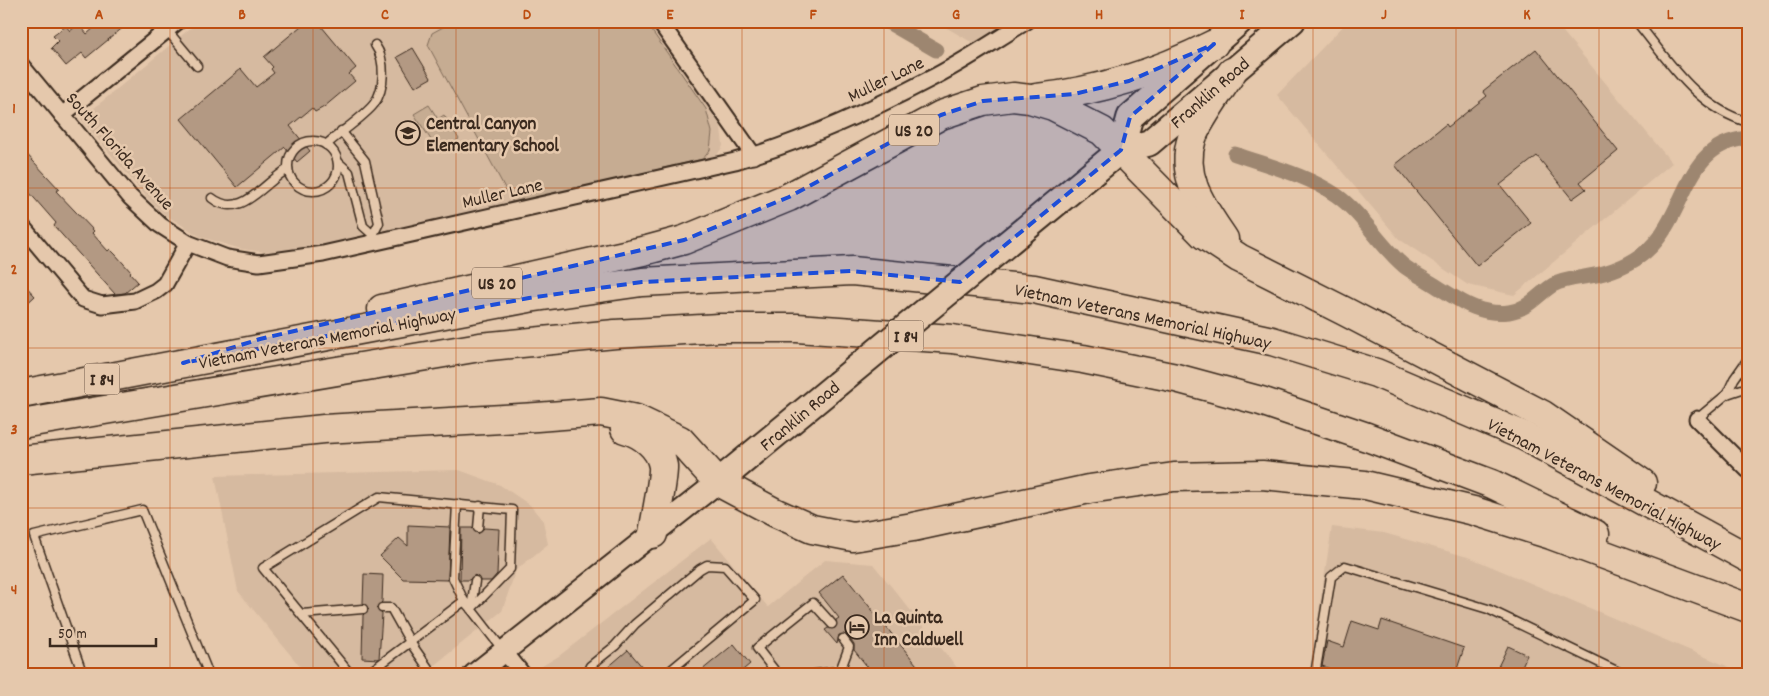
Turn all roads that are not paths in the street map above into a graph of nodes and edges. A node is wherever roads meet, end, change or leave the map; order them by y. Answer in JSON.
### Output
{"nodes":[{"id":1,"x":659,"y":21,"type":"edge"},
{"id":2,"x":1027,"y":21,"type":"edge"},
{"id":3,"x":1240,"y":21,"type":"edge"},
{"id":4,"x":1292,"y":21,"type":"edge"},
{"id":5,"x":1636,"y":21,"type":"edge"},
{"id":6,"x":173,"y":25,"type":"edge"},
{"id":7,"x":1214,"y":44,"type":"junction"},
{"id":8,"x":375,"y":45,"type":"dead end"},
{"id":9,"x":21,"y":65,"type":"edge"},
{"id":10,"x":197,"y":66,"type":"dead end"},
{"id":11,"x":1232,"y":72,"type":"junction"},
{"id":12,"x":1030,"y":99,"type":"junction"},
{"id":13,"x":62,"y":115,"type":"junction"},
{"id":14,"x":1748,"y":122,"type":"edge"},
{"id":15,"x":341,"y":131,"type":"junction"},
{"id":16,"x":326,"y":145,"type":"junction"},
{"id":17,"x":1121,"y":150,"type":"junction"},
{"id":18,"x":754,"y":156,"type":"junction"},
{"id":19,"x":338,"y":162,"type":"junction"},
{"id":20,"x":288,"y":168,"type":"junction"},
{"id":21,"x":212,"y":198,"type":"dead end"},
{"id":22,"x":21,"y":225,"type":"edge"},
{"id":23,"x":374,"y":238,"type":"junction"},
{"id":24,"x":188,"y":243,"type":"junction"},
{"id":25,"x":1239,"y":258,"type":"junction"},
{"id":26,"x":259,"y":263,"type":"joint"},
{"id":27,"x":1748,"y":359,"type":"edge"},
{"id":28,"x":183,"y":363,"type":"junction"},
{"id":29,"x":1748,"y":387,"type":"edge"},
{"id":30,"x":21,"y":394,"type":"edge"},
{"id":31,"x":1727,"y":394,"type":"junction"},
{"id":32,"x":537,"y":417,"type":"junction"},
{"id":33,"x":1697,"y":419,"type":"joint"},
{"id":34,"x":21,"y":424,"type":"edge"},
{"id":35,"x":21,"y":460,"type":"edge"},
{"id":36,"x":1748,"y":470,"type":"edge"},
{"id":37,"x":718,"y":482,"type":"junction"},
{"id":38,"x":457,"y":504,"type":"junction"},
{"id":39,"x":480,"y":506,"type":"junction"},
{"id":40,"x":478,"y":528,"type":"dead end"},
{"id":41,"x":653,"y":534,"type":"junction"},
{"id":42,"x":1748,"y":556,"type":"edge"},
{"id":43,"x":474,"y":580,"type":"dead end"},
{"id":44,"x":464,"y":602,"type":"junction"},
{"id":45,"x":382,"y":608,"type":"dead end"},
{"id":46,"x":1748,"y":608,"type":"edge"},
{"id":47,"x":363,"y":609,"type":"dead end"},
{"id":48,"x":471,"y":609,"type":"junction"},
{"id":49,"x":302,"y":614,"type":"junction"},
{"id":50,"x":832,"y":624,"type":"dead end"},
{"id":51,"x":843,"y":639,"type":"dead end"},
{"id":52,"x":410,"y":642,"type":"junction"},
{"id":53,"x":504,"y":651,"type":"junction"},
{"id":54,"x":842,"y":673,"type":"edge"},
{"id":55,"x":83,"y":675,"type":"edge"},
{"id":56,"x":209,"y":675,"type":"edge"},
{"id":57,"x":352,"y":675,"type":"edge"},
{"id":58,"x":366,"y":675,"type":"edge"},
{"id":59,"x":433,"y":675,"type":"edge"},
{"id":60,"x":474,"y":675,"type":"edge"},
{"id":61,"x":523,"y":675,"type":"edge"},
{"id":62,"x":586,"y":675,"type":"edge"},
{"id":63,"x":664,"y":675,"type":"edge"},
{"id":64,"x":778,"y":675,"type":"edge"},
{"id":65,"x":809,"y":675,"type":"edge"},
{"id":66,"x":1315,"y":675,"type":"edge"},
{"id":67,"x":1625,"y":675,"type":"edge"}],
"edges":[{"from":1,"to":18,"type":"street"},
{"from":2,"to":18,"type":"street","name":"Muller Lane"},
{"from":3,"to":7,"type":"main road","name":"Franklin Road","number":"US 20"},
{"from":4,"to":11,"type":"main road","name":"Franklin Road"},
{"from":5,"to":14,"type":"lane"},
{"from":6,"to":10,"type":"lane"},
{"from":6,"to":13,"type":"street"},
{"from":7,"to":12,"type":"highway","number":"US 20"},
{"from":7,"to":17,"type":"main road","name":"Franklin Road","number":"US 20"},
{"from":8,"to":15,"type":"lane"},
{"from":9,"to":13,"type":"street","name":"South Florida Avenue"},
{"from":11,"to":17,"type":"main road","name":"Franklin Road"},
{"from":11,"to":25,"type":"highway"},
{"from":12,"to":17,"type":"highway","number":"US 20"},
{"from":12,"to":28,"type":"highway","number":"US 20"},
{"from":13,"to":24,"type":"street","name":"South Florida Avenue"},
{"from":15,"to":16,"type":"lane"},
{"from":15,"to":23,"type":"lane"},
{"from":16,"to":19,"type":"lane"},
{"from":16,"to":20,"type":"lane"},
{"from":17,"to":25,"type":"highway"},
{"from":17,"to":37,"type":"main road","name":"Franklin Road","bridge":true},
{"from":18,"to":23,"type":"street","name":"Muller Lane"},
{"from":19,"to":20,"type":"lane"},
{"from":19,"to":23,"type":"lane"},
{"from":20,"to":21,"type":"lane"},
{"from":22,"to":24,"type":"street"},
{"from":23,"to":26,"type":"street","name":"Muller Lane"},
{"from":24,"to":26,"type":"street","name":"South Florida Avenue"},
{"from":25,"to":42,"type":"highway"},
{"from":27,"to":31,"type":"lane"},
{"from":28,"to":30,"type":"highway","name":"Vietnam Veterans Memorial Highway","number":"I 84"},
{"from":28,"to":42,"type":"highway","name":"Vietnam Veterans Memorial Highway","number":"I 84"},
{"from":29,"to":31,"type":"lane"},
{"from":31,"to":33,"type":"lane"},
{"from":32,"to":35,"type":"highway"},
{"from":32,"to":37,"type":"highway"},
{"from":32,"to":41,"type":"highway"},
{"from":33,"to":36,"type":"street"},
{"from":34,"to":46,"type":"highway","name":"Vietnam Veterans Memorial Highway","number":"I 84"},
{"from":37,"to":41,"type":"main road","name":"Franklin Road"},
{"from":37,"to":46,"type":"highway"},
{"from":38,"to":39,"type":"lane"},
{"from":38,"to":44,"type":"lane"},
{"from":38,"to":49,"type":"lane"},
{"from":39,"to":40,"type":"lane"},
{"from":39,"to":48,"type":"lane"},
{"from":41,"to":53,"type":"main road","name":"Franklin Road"},
{"from":43,"to":48,"type":"lane"},
{"from":44,"to":48,"type":"lane"},
{"from":44,"to":52,"type":"lane"},
{"from":45,"to":52,"type":"lane"},
{"from":47,"to":49,"type":"lane"},
{"from":48,"to":53,"type":"lane"},
{"from":49,"to":57,"type":"lane"},
{"from":50,"to":64,"type":"lane"},
{"from":51,"to":54,"type":"lane"},
{"from":52,"to":58,"type":"lane"},
{"from":52,"to":59,"type":"lane"},
{"from":53,"to":60,"type":"main road","name":"Franklin Road"},
{"from":53,"to":61,"type":"street"},
{"from":54,"to":65,"type":"lane"},
{"from":55,"to":56,"type":"lane"},
{"from":62,"to":63,"type":"lane"},
{"from":66,"to":67,"type":"lane"}]}
